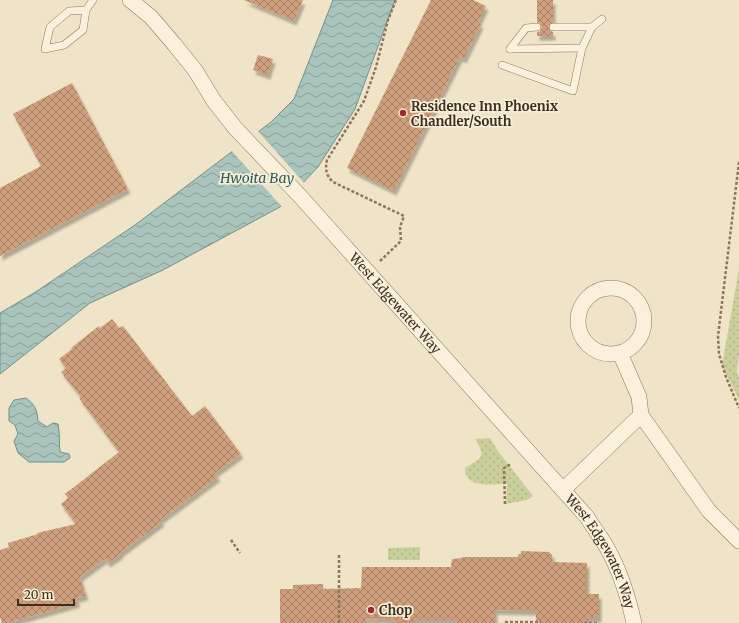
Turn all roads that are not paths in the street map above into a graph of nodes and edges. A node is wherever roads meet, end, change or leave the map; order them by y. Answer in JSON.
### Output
{"nodes":[{"id":1,"x":94,"y":0,"type":"edge"},
{"id":2,"x":130,"y":0,"type":"edge"},
{"id":3,"x":86,"y":10,"type":"junction"},
{"id":4,"x":602,"y":19,"type":"dead end"},
{"id":5,"x":537,"y":27,"type":"dead end"},
{"id":6,"x":553,"y":27,"type":"dead end"},
{"id":7,"x":592,"y":27,"type":"junction"},
{"id":8,"x":582,"y":48,"type":"junction"},
{"id":9,"x":502,"y":65,"type":"dead end"},
{"id":10,"x":620,"y":353,"type":"junction"},
{"id":11,"x":641,"y":415,"type":"junction"},
{"id":12,"x":563,"y":490,"type":"junction"},
{"id":13,"x":739,"y":541,"type":"edge"},
{"id":14,"x":634,"y":623,"type":"edge"}],
"edges":[{"from":1,"to":3,"type":"lane"},
{"from":2,"to":12,"type":"street","name":"West Edgewater Way"},
{"from":3,"to":3,"type":"lane"},
{"from":4,"to":7,"type":"lane"},
{"from":5,"to":8,"type":"lane"},
{"from":6,"to":7,"type":"lane"},
{"from":7,"to":8,"type":"lane"},
{"from":8,"to":9,"type":"lane"},
{"from":10,"to":10,"type":"street"},
{"from":10,"to":11,"type":"street"},
{"from":11,"to":12,"type":"street"},
{"from":11,"to":13,"type":"street"},
{"from":12,"to":14,"type":"street","name":"West Edgewater Way"}]}
